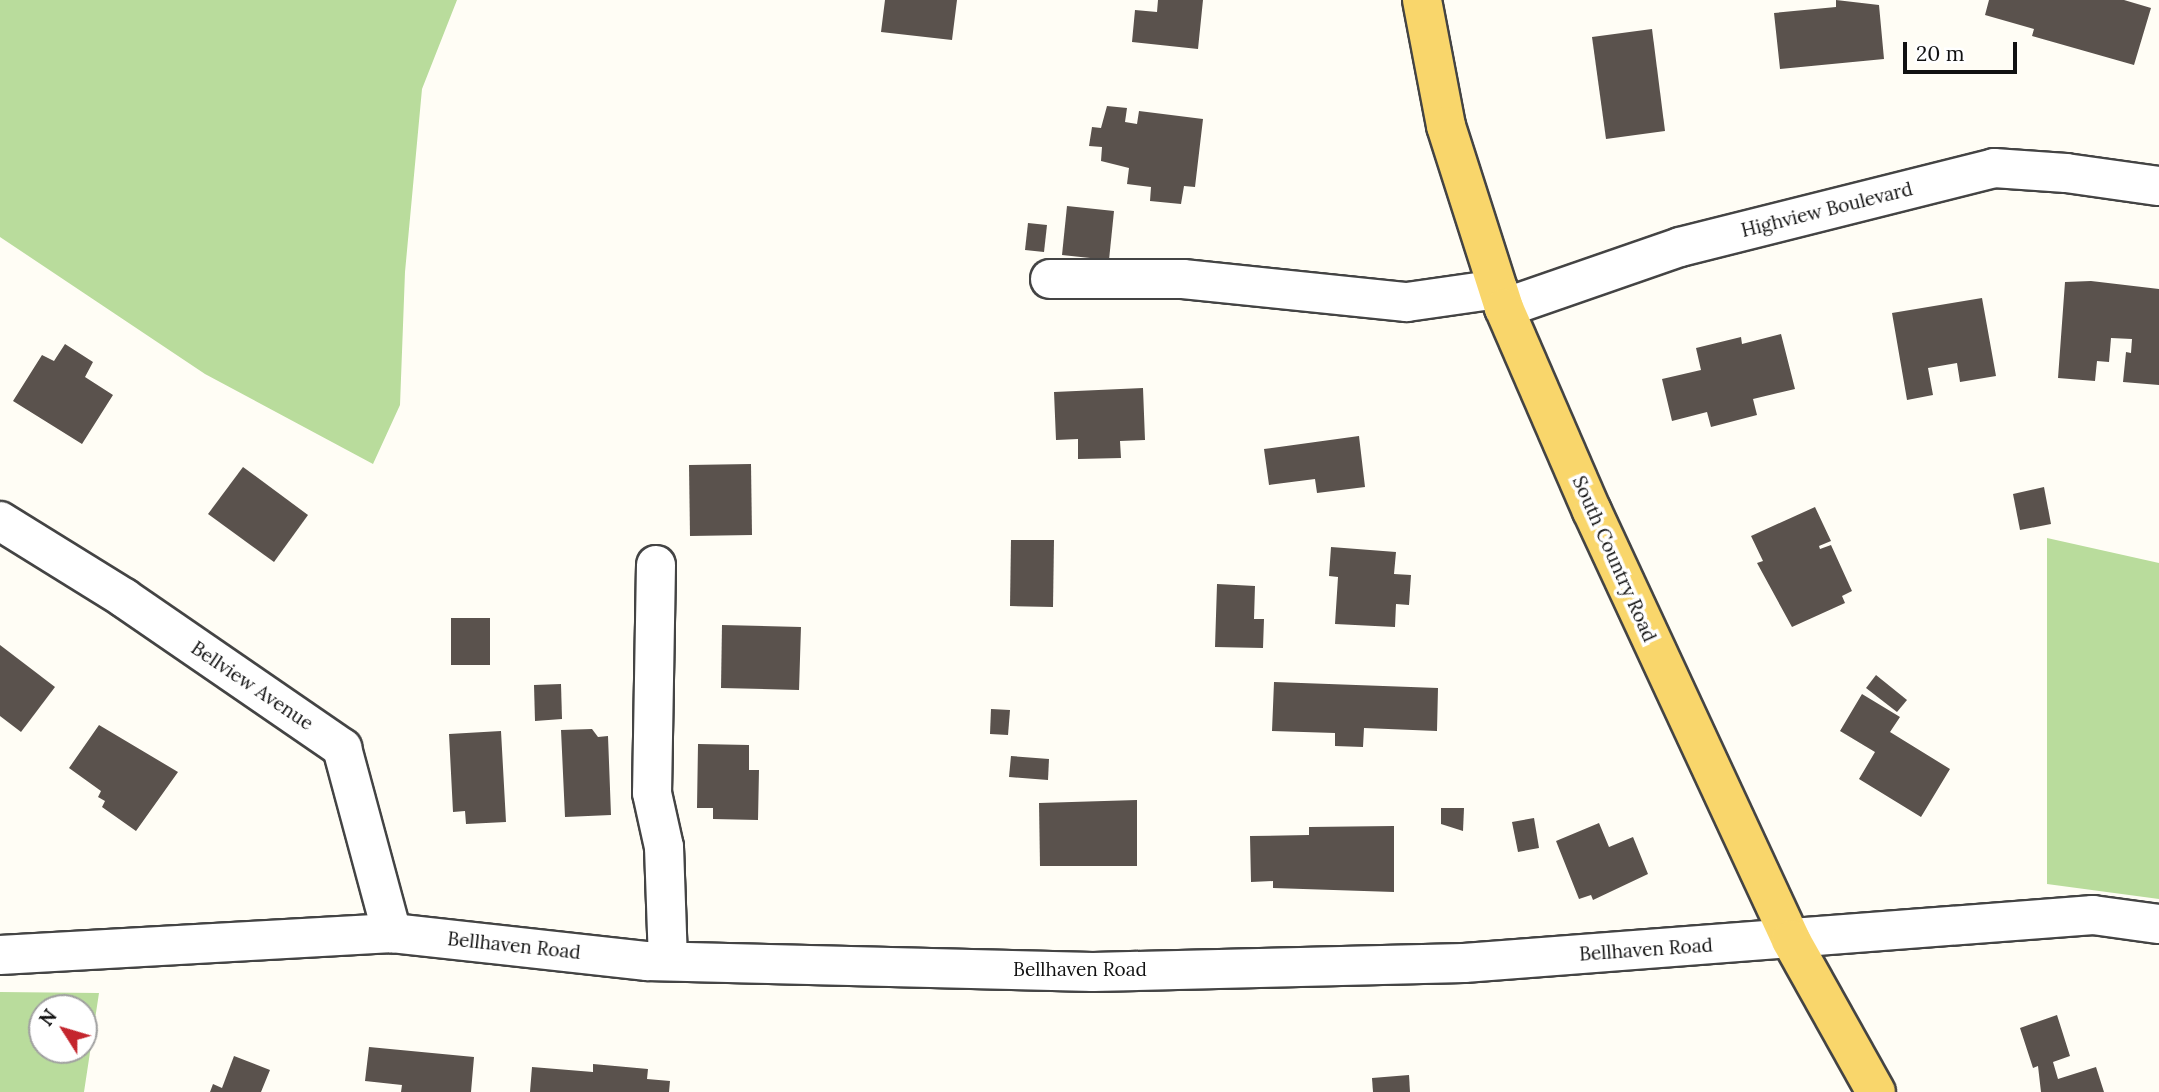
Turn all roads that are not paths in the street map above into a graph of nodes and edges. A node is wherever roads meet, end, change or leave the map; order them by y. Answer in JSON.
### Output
{"nodes":[{"id":1,"x":1422,"y":0,"type":"edge"},
{"id":2,"x":2159,"y":186,"type":"edge"},
{"id":3,"x":1050,"y":279,"type":"dead end"},
{"id":4,"x":1501,"y":298,"type":"junction"},
{"id":5,"x":0,"y":521,"type":"edge"},
{"id":6,"x":656,"y":565,"type":"dead end"},
{"id":7,"x":2159,"y":924,"type":"edge"},
{"id":8,"x":392,"y":933,"type":"junction"},
{"id":9,"x":1791,"y":940,"type":"junction"},
{"id":10,"x":0,"y":955,"type":"edge"},
{"id":11,"x":668,"y":961,"type":"junction"},
{"id":12,"x":1876,"y":1092,"type":"edge"}],
"edges":[{"from":1,"to":4,"type":"main road","name":"South Country Road"},
{"from":2,"to":4,"type":"street","name":"Highview Boulevard"},
{"from":3,"to":4,"type":"street","name":"Highview Boulevard"},
{"from":4,"to":9,"type":"main road","name":"South Country Road"},
{"from":5,"to":8,"type":"street","name":"Bellview Avenue"},
{"from":6,"to":11,"type":"street"},
{"from":7,"to":9,"type":"street","name":"Bellhaven Road"},
{"from":8,"to":10,"type":"street","name":"Bellhaven Road"},
{"from":8,"to":11,"type":"street","name":"Bellhaven Road"},
{"from":9,"to":11,"type":"street","name":"Bellhaven Road"},
{"from":9,"to":12,"type":"main road","name":"South Country Road"}]}
